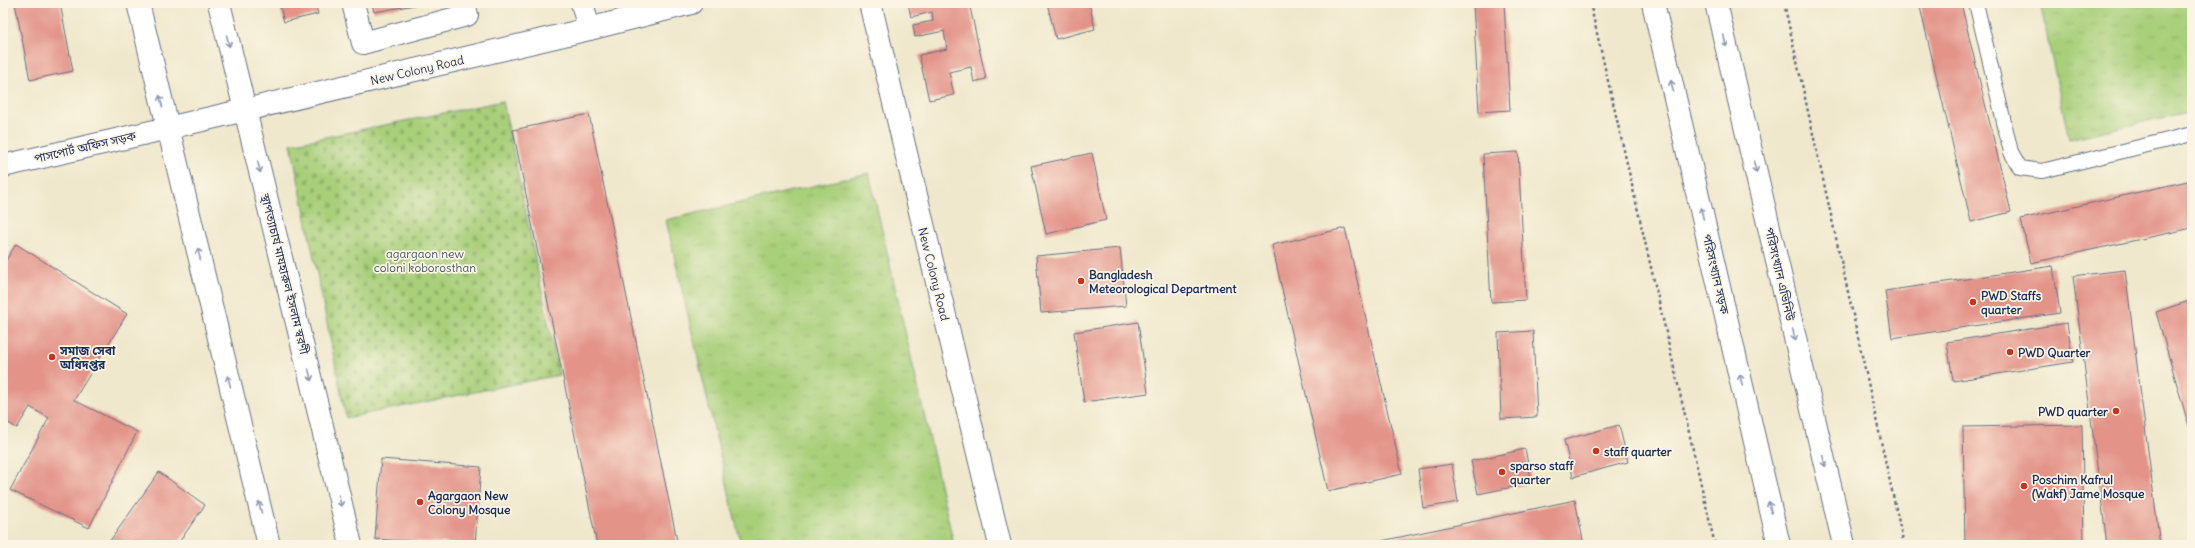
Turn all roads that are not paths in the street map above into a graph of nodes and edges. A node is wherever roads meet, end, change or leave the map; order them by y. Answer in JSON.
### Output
{"nodes":[{"id":1,"x":138,"y":3,"type":"edge"},
{"id":2,"x":219,"y":3,"type":"edge"},
{"id":3,"x":353,"y":3,"type":"edge"},
{"id":4,"x":464,"y":3,"type":"edge"},
{"id":5,"x":582,"y":3,"type":"edge"},
{"id":6,"x":691,"y":3,"type":"edge"},
{"id":7,"x":870,"y":3,"type":"edge"},
{"id":8,"x":1653,"y":3,"type":"edge"},
{"id":9,"x":1716,"y":3,"type":"edge"},
{"id":10,"x":1976,"y":3,"type":"edge"},
{"id":11,"x":589,"y":29,"type":"junction"},
{"id":12,"x":245,"y":110,"type":"junction"},
{"id":13,"x":168,"y":128,"type":"junction"},
{"id":14,"x":2192,"y":134,"type":"edge"},
{"id":15,"x":3,"y":166,"type":"edge"},
{"id":16,"x":270,"y":545,"type":"edge"},
{"id":17,"x":351,"y":545,"type":"edge"},
{"id":18,"x":1000,"y":545,"type":"edge"},
{"id":19,"x":1779,"y":545,"type":"edge"},
{"id":20,"x":1844,"y":545,"type":"edge"}],
"edges":[{"from":13,"to":1,"type":"street","one_way":true},
{"from":2,"to":12,"type":"street","name":"স্থাপত্যাচার্য মাযহারুল ইসলাম স্বরণী","one_way":true},
{"from":3,"to":4,"type":"street"},
{"from":5,"to":11,"type":"street"},
{"from":6,"to":11,"type":"street","name":"New Colony Road"},
{"from":7,"to":18,"type":"street","name":"New Colony Road"},
{"from":19,"to":8,"type":"street","name":"পরিসংখ্যান সড়ক","one_way":true},
{"from":9,"to":20,"type":"street","name":"পরিসংখ্যান এভিনিউ","one_way":true},
{"from":10,"to":14,"type":"lane"},
{"from":11,"to":12,"type":"street","name":"New Colony Road"},
{"from":12,"to":13,"type":"street","name":"New Colony Road"},
{"from":12,"to":17,"type":"street","name":"স্থাপত্যাচার্য মাযহারুল ইসলাম স্বরণী","one_way":true},
{"from":13,"to":15,"type":"street","name":"পাসপোর্ট অফিস সড়ক"},
{"from":16,"to":13,"type":"street","one_way":true}]}
